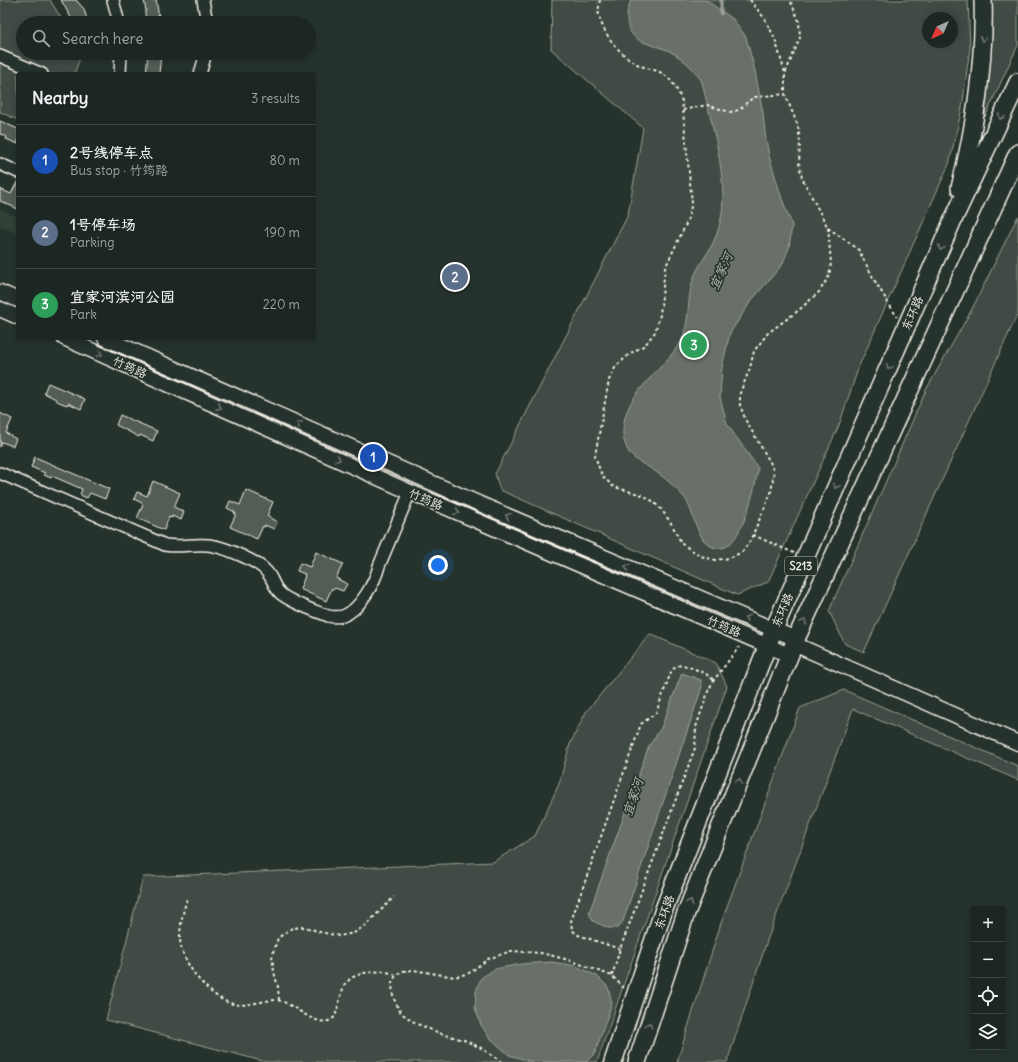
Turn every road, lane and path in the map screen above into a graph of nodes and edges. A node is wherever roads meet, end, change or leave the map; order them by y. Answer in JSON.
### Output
{"nodes":[{"id":1,"x":113,"y":0,"type":"edge"},
{"id":2,"x":203,"y":0,"type":"edge"},
{"id":3,"x":600,"y":0,"type":"edge"},
{"id":4,"x":750,"y":0,"type":"edge"},
{"id":5,"x":790,"y":0,"type":"edge"},
{"id":6,"x":983,"y":0,"type":"edge"},
{"id":7,"x":117,"y":16,"type":"edge"},
{"id":8,"x":206,"y":16,"type":"edge"},
{"id":9,"x":0,"y":56,"type":"edge"},
{"id":10,"x":121,"y":60,"type":"edge"},
{"id":11,"x":204,"y":60,"type":"edge"},
{"id":12,"x":37,"y":72,"type":"edge"},
{"id":13,"x":120,"y":72,"type":"edge"},
{"id":14,"x":201,"y":72,"type":"edge"},
{"id":15,"x":785,"y":74,"type":"junction"},
{"id":16,"x":1018,"y":82,"type":"edge"},
{"id":17,"x":785,"y":94,"type":"junction"},
{"id":18,"x":683,"y":110,"type":"junction"},
{"id":19,"x":1018,"y":153,"type":"edge"},
{"id":20,"x":0,"y":164,"type":"edge"},
{"id":21,"x":16,"y":171,"type":"edge"},
{"id":22,"x":1018,"y":181,"type":"edge"},
{"id":23,"x":952,"y":222,"type":"junction"},
{"id":24,"x":828,"y":228,"type":"junction"},
{"id":25,"x":981,"y":235,"type":"junction"},
{"id":26,"x":0,"y":292,"type":"edge"},
{"id":27,"x":16,"y":299,"type":"edge"},
{"id":28,"x":0,"y":309,"type":"edge"},
{"id":29,"x":16,"y":316,"type":"edge"},
{"id":30,"x":905,"y":330,"type":"junction"},
{"id":31,"x":68,"y":340,"type":"edge"},
{"id":32,"x":110,"y":340,"type":"edge"},
{"id":33,"x":0,"y":473,"type":"edge"},
{"id":34,"x":410,"y":492,"type":"junction"},
{"id":35,"x":753,"y":535,"type":"junction"},
{"id":36,"x":804,"y":558,"type":"junction"},
{"id":37,"x":774,"y":629,"type":"junction"},
{"id":38,"x":746,"y":636,"type":"junction"},
{"id":39,"x":768,"y":645,"type":"junction"},
{"id":40,"x":793,"y":646,"type":"junction"},
{"id":41,"x":714,"y":680,"type":"junction"},
{"id":42,"x":1018,"y":743,"type":"edge"},
{"id":43,"x":394,"y":897,"type":"dead end"},
{"id":44,"x":187,"y":899,"type":"dead end"},
{"id":45,"x":620,"y":949,"type":"junction"},
{"id":46,"x":396,"y":976,"type":"junction"},
{"id":47,"x":612,"y":976,"type":"junction"},
{"id":48,"x":634,"y":997,"type":"junction"},
{"id":49,"x":279,"y":1000,"type":"junction"},
{"id":50,"x":502,"y":1062,"type":"edge"},
{"id":51,"x":613,"y":1062,"type":"edge"},
{"id":52,"x":637,"y":1062,"type":"edge"}],
"edges":[{"from":1,"to":7,"type":"street"},
{"from":2,"to":8,"type":"street"},
{"from":3,"to":18,"type":"path"},
{"from":4,"to":15,"type":"path"},
{"from":5,"to":15,"type":"path"},
{"from":6,"to":23,"type":"highway","one_way":true},
{"from":9,"to":12,"type":"street"},
{"from":10,"to":13,"type":"street"},
{"from":11,"to":14,"type":"street"},
{"from":15,"to":17,"type":"path"},
{"from":16,"to":23,"type":"highway","name":"东环路","number":"S213","one_way":true},
{"from":17,"to":18,"type":"path"},
{"from":17,"to":24,"type":"path"},
{"from":18,"to":35,"type":"path"},
{"from":19,"to":25,"type":"highway","name":"东环路","number":"S213"},
{"from":20,"to":21,"type":"street"},
{"from":22,"to":25,"type":"highway"},
{"from":23,"to":30,"type":"highway","name":"东环路","number":"S213","one_way":true},
{"from":24,"to":30,"type":"path"},
{"from":24,"to":35,"type":"path"},
{"from":40,"to":25,"type":"highway","name":"东环路","number":"S213","one_way":true},
{"from":26,"to":27,"type":"main road"},
{"from":28,"to":29,"type":"main road"},
{"from":30,"to":36,"type":"highway","name":"东环路","number":"S213","one_way":true},
{"from":31,"to":34,"type":"main road","name":"竹筠路","one_way":true},
{"from":37,"to":32,"type":"main road","name":"竹筠路","one_way":true},
{"from":33,"to":34,"type":"street"},
{"from":34,"to":38,"type":"main road","name":"竹筠路","one_way":true},
{"from":35,"to":36,"type":"path"},
{"from":36,"to":37,"type":"highway","name":"东环路","number":"S213"},
{"from":37,"to":39,"type":"highway","name":"东环路","number":"S213"},
{"from":37,"to":40,"type":"main road","name":"竹筠路"},
{"from":38,"to":39,"type":"main road","name":"竹筠路"},
{"from":38,"to":41,"type":"path"},
{"from":39,"to":40,"type":"main road","name":"竹筠路"},
{"from":39,"to":48,"type":"highway","name":"东环路","number":"S213"},
{"from":40,"to":42,"type":"main road","name":"竹筠路"},
{"from":52,"to":40,"type":"highway","name":"东环路","number":"S213","one_way":true},
{"from":41,"to":45,"type":"path"},
{"from":41,"to":45,"type":"path"},
{"from":43,"to":49,"type":"path"},
{"from":44,"to":49,"type":"path"},
{"from":45,"to":47,"type":"path"},
{"from":46,"to":47,"type":"path"},
{"from":46,"to":49,"type":"path"},
{"from":46,"to":50,"type":"path"},
{"from":47,"to":48,"type":"path"},
{"from":48,"to":51,"type":"highway","name":"东环路","number":"S213"}]}
